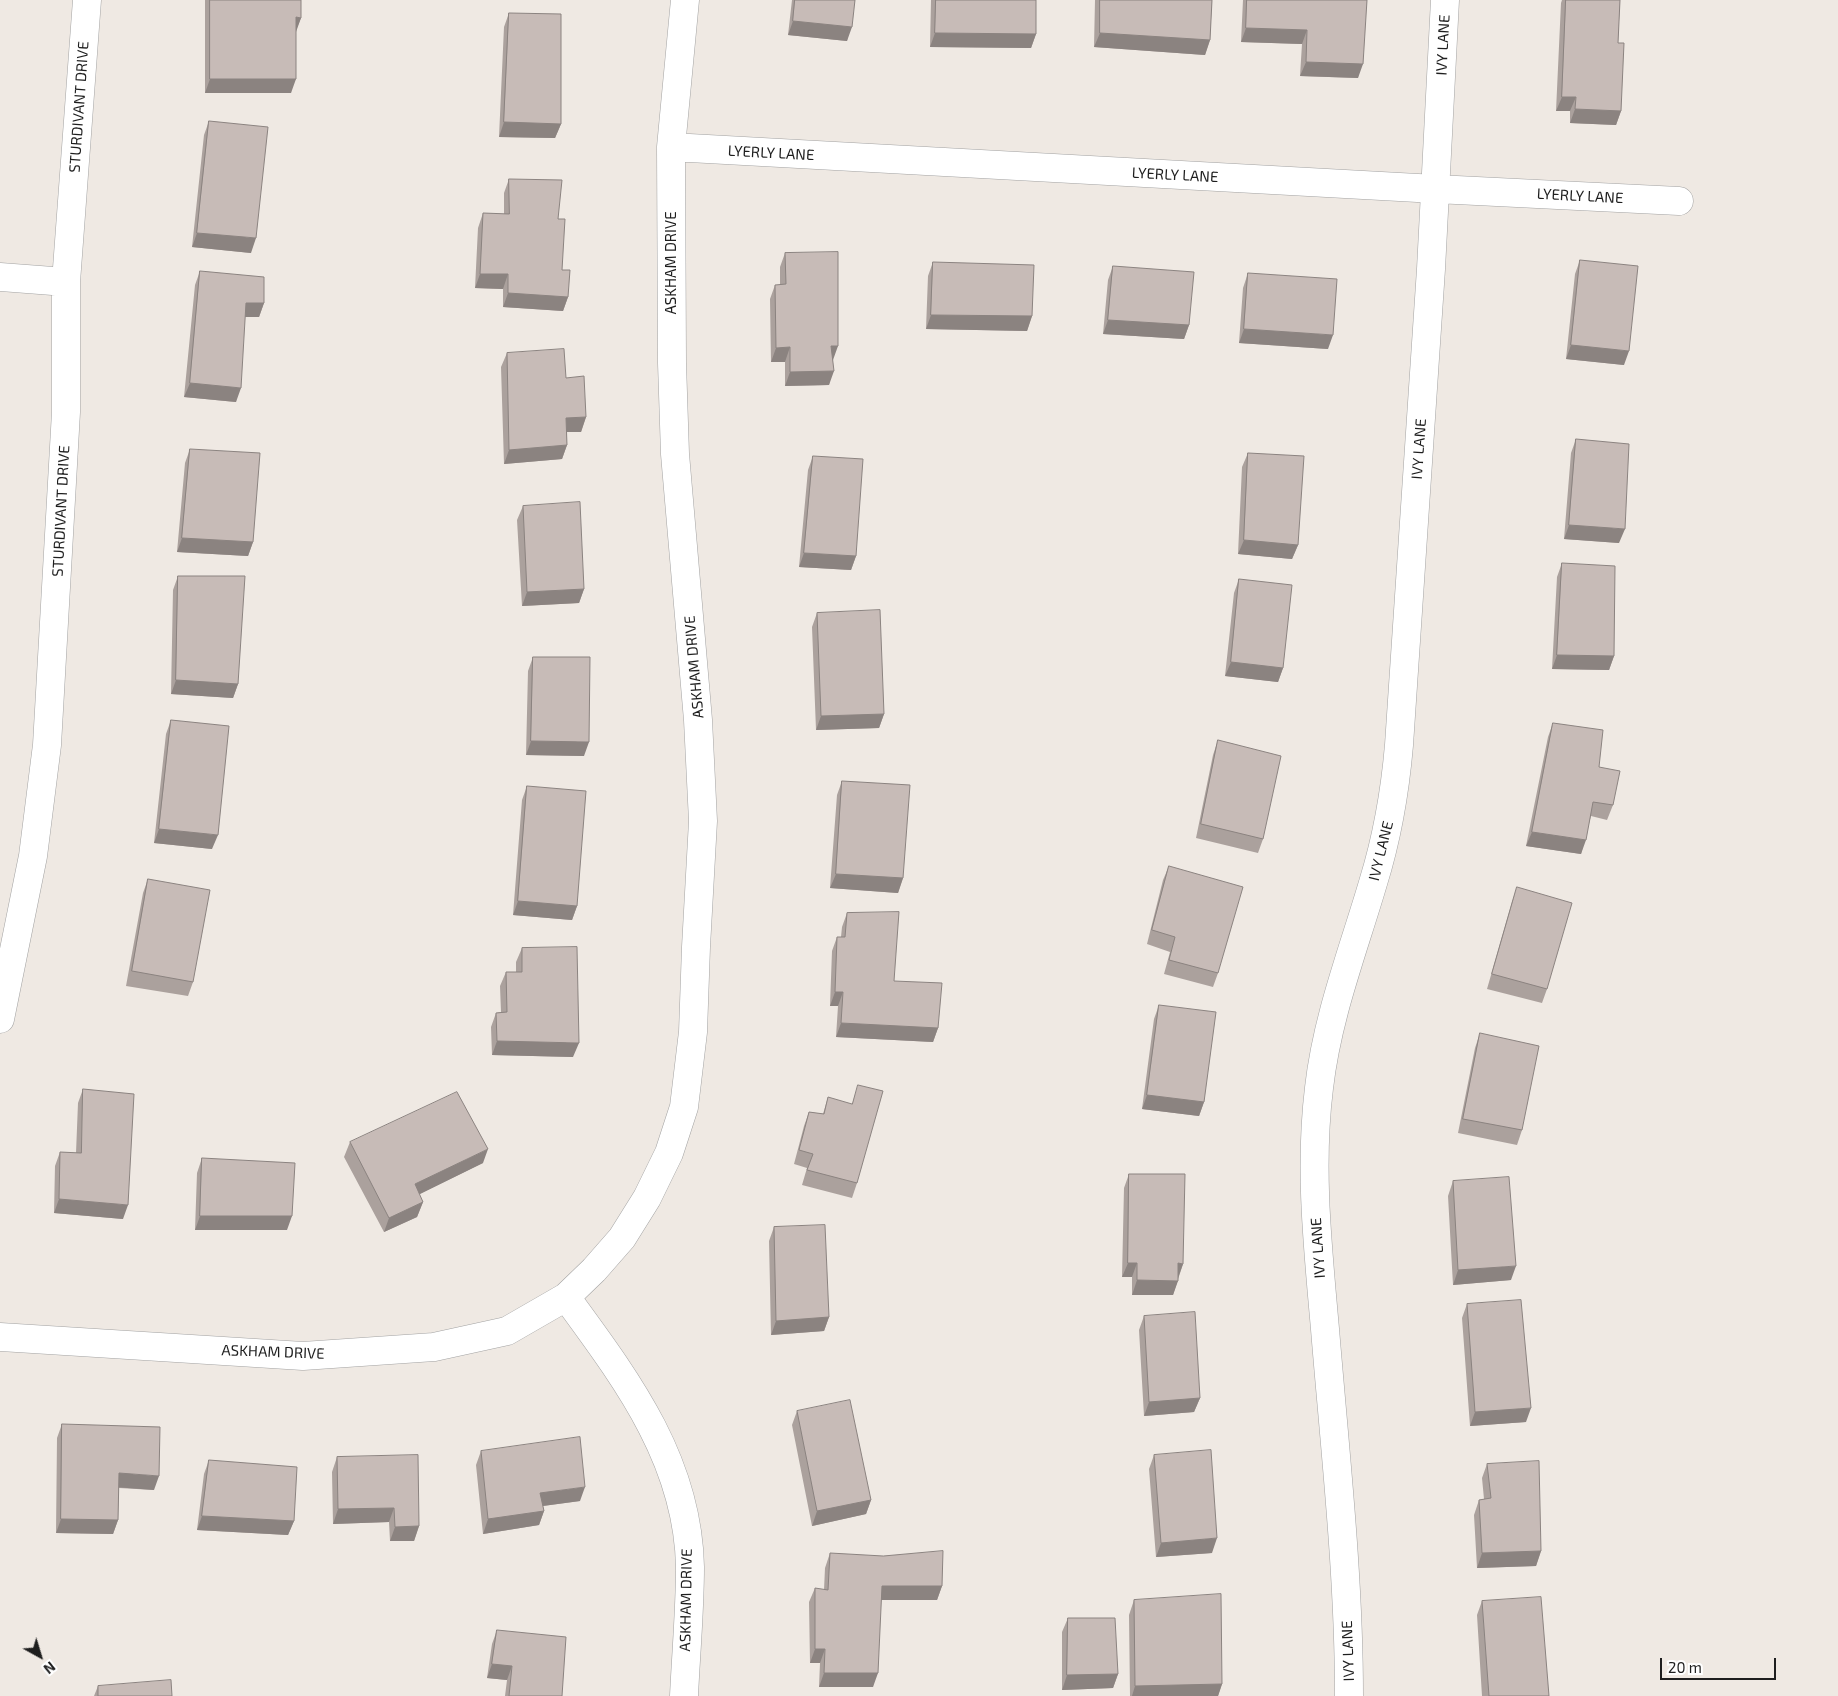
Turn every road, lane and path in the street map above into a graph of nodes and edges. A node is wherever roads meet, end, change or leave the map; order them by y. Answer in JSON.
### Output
{"nodes":[{"id":1,"x":87,"y":0,"type":"edge"},
{"id":2,"x":685,"y":0,"type":"edge"},
{"id":3,"x":1445,"y":0,"type":"edge"},
{"id":4,"x":671,"y":147,"type":"junction"},
{"id":5,"x":1436,"y":189,"type":"junction"},
{"id":6,"x":1679,"y":201,"type":"dead end"},
{"id":7,"x":0,"y":277,"type":"edge"},
{"id":8,"x":66,"y":282,"type":"junction"},
{"id":9,"x":3,"y":992,"type":"edge"},
{"id":10,"x":0,"y":1019,"type":"edge"},
{"id":11,"x":566,"y":1296,"type":"junction"},
{"id":12,"x":0,"y":1338,"type":"edge"},
{"id":13,"x":684,"y":1696,"type":"edge"},
{"id":14,"x":1349,"y":1696,"type":"edge"}],
"edges":[{"from":1,"to":8,"type":"street","name":"STURDIVANT DRIVE"},
{"from":2,"to":4,"type":"street","name":"ASKHAM DRIVE"},
{"from":3,"to":5,"type":"street","name":"IVY LANE"},
{"from":4,"to":5,"type":"street","name":"LYERLY LANE"},
{"from":4,"to":11,"type":"street","name":"ASKHAM DRIVE"},
{"from":5,"to":6,"type":"street","name":"LYERLY LANE"},
{"from":5,"to":14,"type":"street","name":"IVY LANE"},
{"from":7,"to":8,"type":"street"},
{"from":8,"to":9,"type":"street","name":"STURDIVANT DRIVE"},
{"from":9,"to":10,"type":"street","name":"STURDIVANT DRIVE"},
{"from":11,"to":12,"type":"street","name":"ASKHAM DRIVE"},
{"from":11,"to":13,"type":"street","name":"ASKHAM DRIVE"}]}
